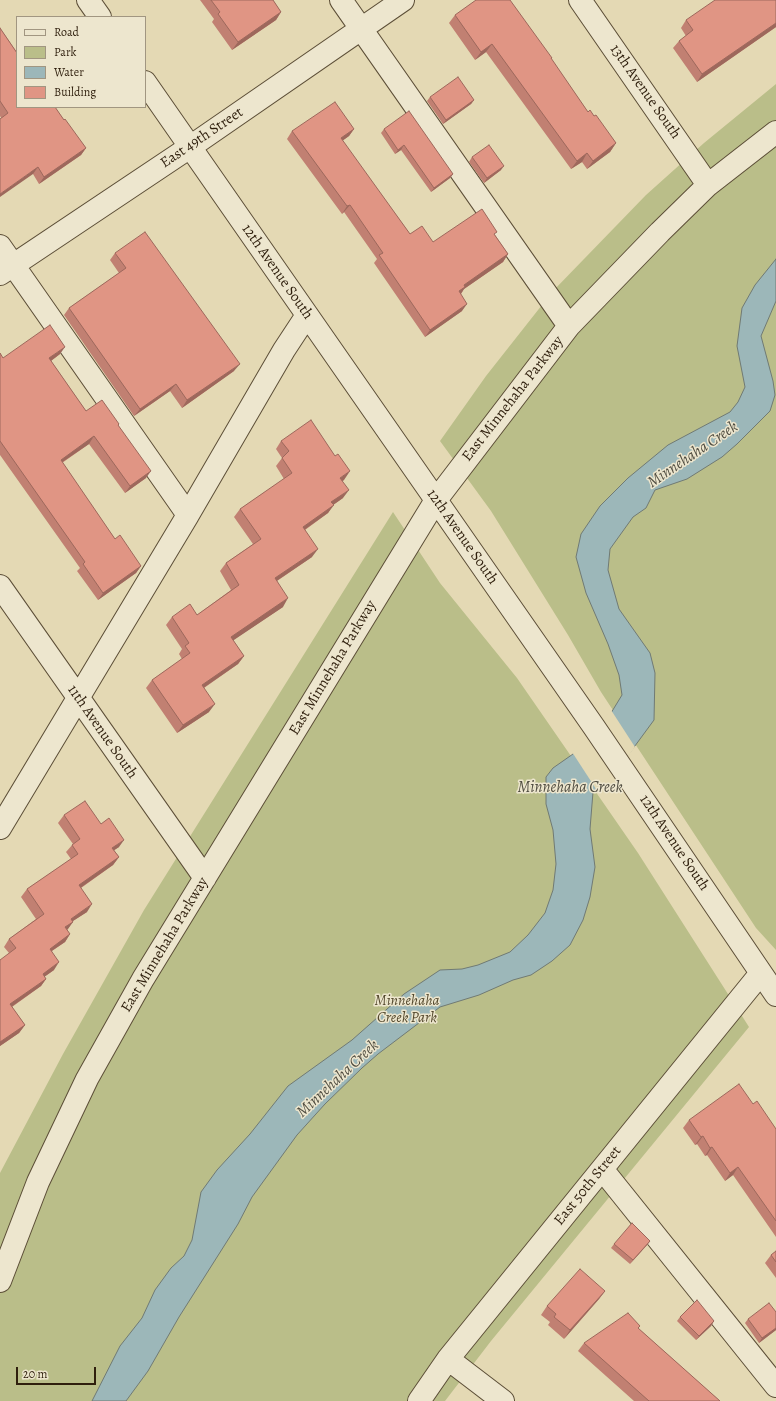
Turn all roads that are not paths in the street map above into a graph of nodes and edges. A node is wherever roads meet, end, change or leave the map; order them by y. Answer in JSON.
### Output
{"nodes":[{"id":1,"x":88,"y":0,"type":"edge"},
{"id":2,"x":341,"y":0,"type":"edge"},
{"id":3,"x":403,"y":0,"type":"edge"},
{"id":4,"x":580,"y":0,"type":"edge"},
{"id":5,"x":99,"y":16,"type":"edge"},
{"id":6,"x":361,"y":29,"type":"junction"},
{"id":7,"x":146,"y":83,"type":"edge"},
{"id":8,"x":776,"y":132,"type":"edge"},
{"id":9,"x":190,"y":147,"type":"junction"},
{"id":10,"x":708,"y":185,"type":"junction"},
{"id":11,"x":0,"y":246,"type":"edge"},
{"id":12,"x":7,"y":269,"type":"edge"},
{"id":13,"x":307,"y":315,"type":"junction"},
{"id":14,"x":569,"y":326,"type":"junction"},
{"id":15,"x":436,"y":500,"type":"junction"},
{"id":16,"x":188,"y":515,"type":"junction"},
{"id":17,"x":0,"y":586,"type":"edge"},
{"id":18,"x":79,"y":698,"type":"junction"},
{"id":19,"x":0,"y":828,"type":"edge"},
{"id":20,"x":205,"y":878,"type":"junction"},
{"id":21,"x":761,"y":973,"type":"junction"},
{"id":22,"x":776,"y":994,"type":"edge"},
{"id":23,"x":602,"y":1169,"type":"junction"},
{"id":24,"x":0,"y":1281,"type":"edge"},
{"id":25,"x":448,"y":1359,"type":"junction"},
{"id":26,"x":776,"y":1386,"type":"edge"},
{"id":27,"x":419,"y":1401,"type":"edge"},
{"id":28,"x":503,"y":1401,"type":"edge"}],
"edges":[{"from":1,"to":5,"type":"street"},
{"from":2,"to":6,"type":"street"},
{"from":3,"to":6,"type":"street","name":"East 49th Street"},
{"from":4,"to":10,"type":"street","name":"13th Avenue South"},
{"from":6,"to":9,"type":"street","name":"East 49th Street"},
{"from":6,"to":14,"type":"street"},
{"from":7,"to":9,"type":"street","name":"12th Avenue South"},
{"from":8,"to":10,"type":"street","name":"East Minnehaha Parkway"},
{"from":9,"to":12,"type":"street","name":"East 49th Street"},
{"from":9,"to":13,"type":"street","name":"12th Avenue South"},
{"from":10,"to":14,"type":"street","name":"East Minnehaha Parkway"},
{"from":11,"to":12,"type":"street"},
{"from":12,"to":16,"type":"street"},
{"from":13,"to":15,"type":"street","name":"12th Avenue South"},
{"from":13,"to":16,"type":"street"},
{"from":14,"to":15,"type":"street","name":"East Minnehaha Parkway"},
{"from":15,"to":20,"type":"street","name":"East Minnehaha Parkway"},
{"from":15,"to":21,"type":"street","name":"12th Avenue South"},
{"from":16,"to":18,"type":"street"},
{"from":17,"to":18,"type":"street","name":"11th Avenue South"},
{"from":18,"to":19,"type":"street"},
{"from":18,"to":20,"type":"street","name":"11th Avenue South"},
{"from":20,"to":24,"type":"street","name":"East Minnehaha Parkway"},
{"from":21,"to":22,"type":"street","name":"12th Avenue South"},
{"from":21,"to":23,"type":"street","name":"East 50th Street"},
{"from":23,"to":25,"type":"street","name":"East 50th Street"},
{"from":23,"to":26,"type":"street"},
{"from":25,"to":27,"type":"street","name":"East 50th Street"},
{"from":25,"to":28,"type":"street"}]}
